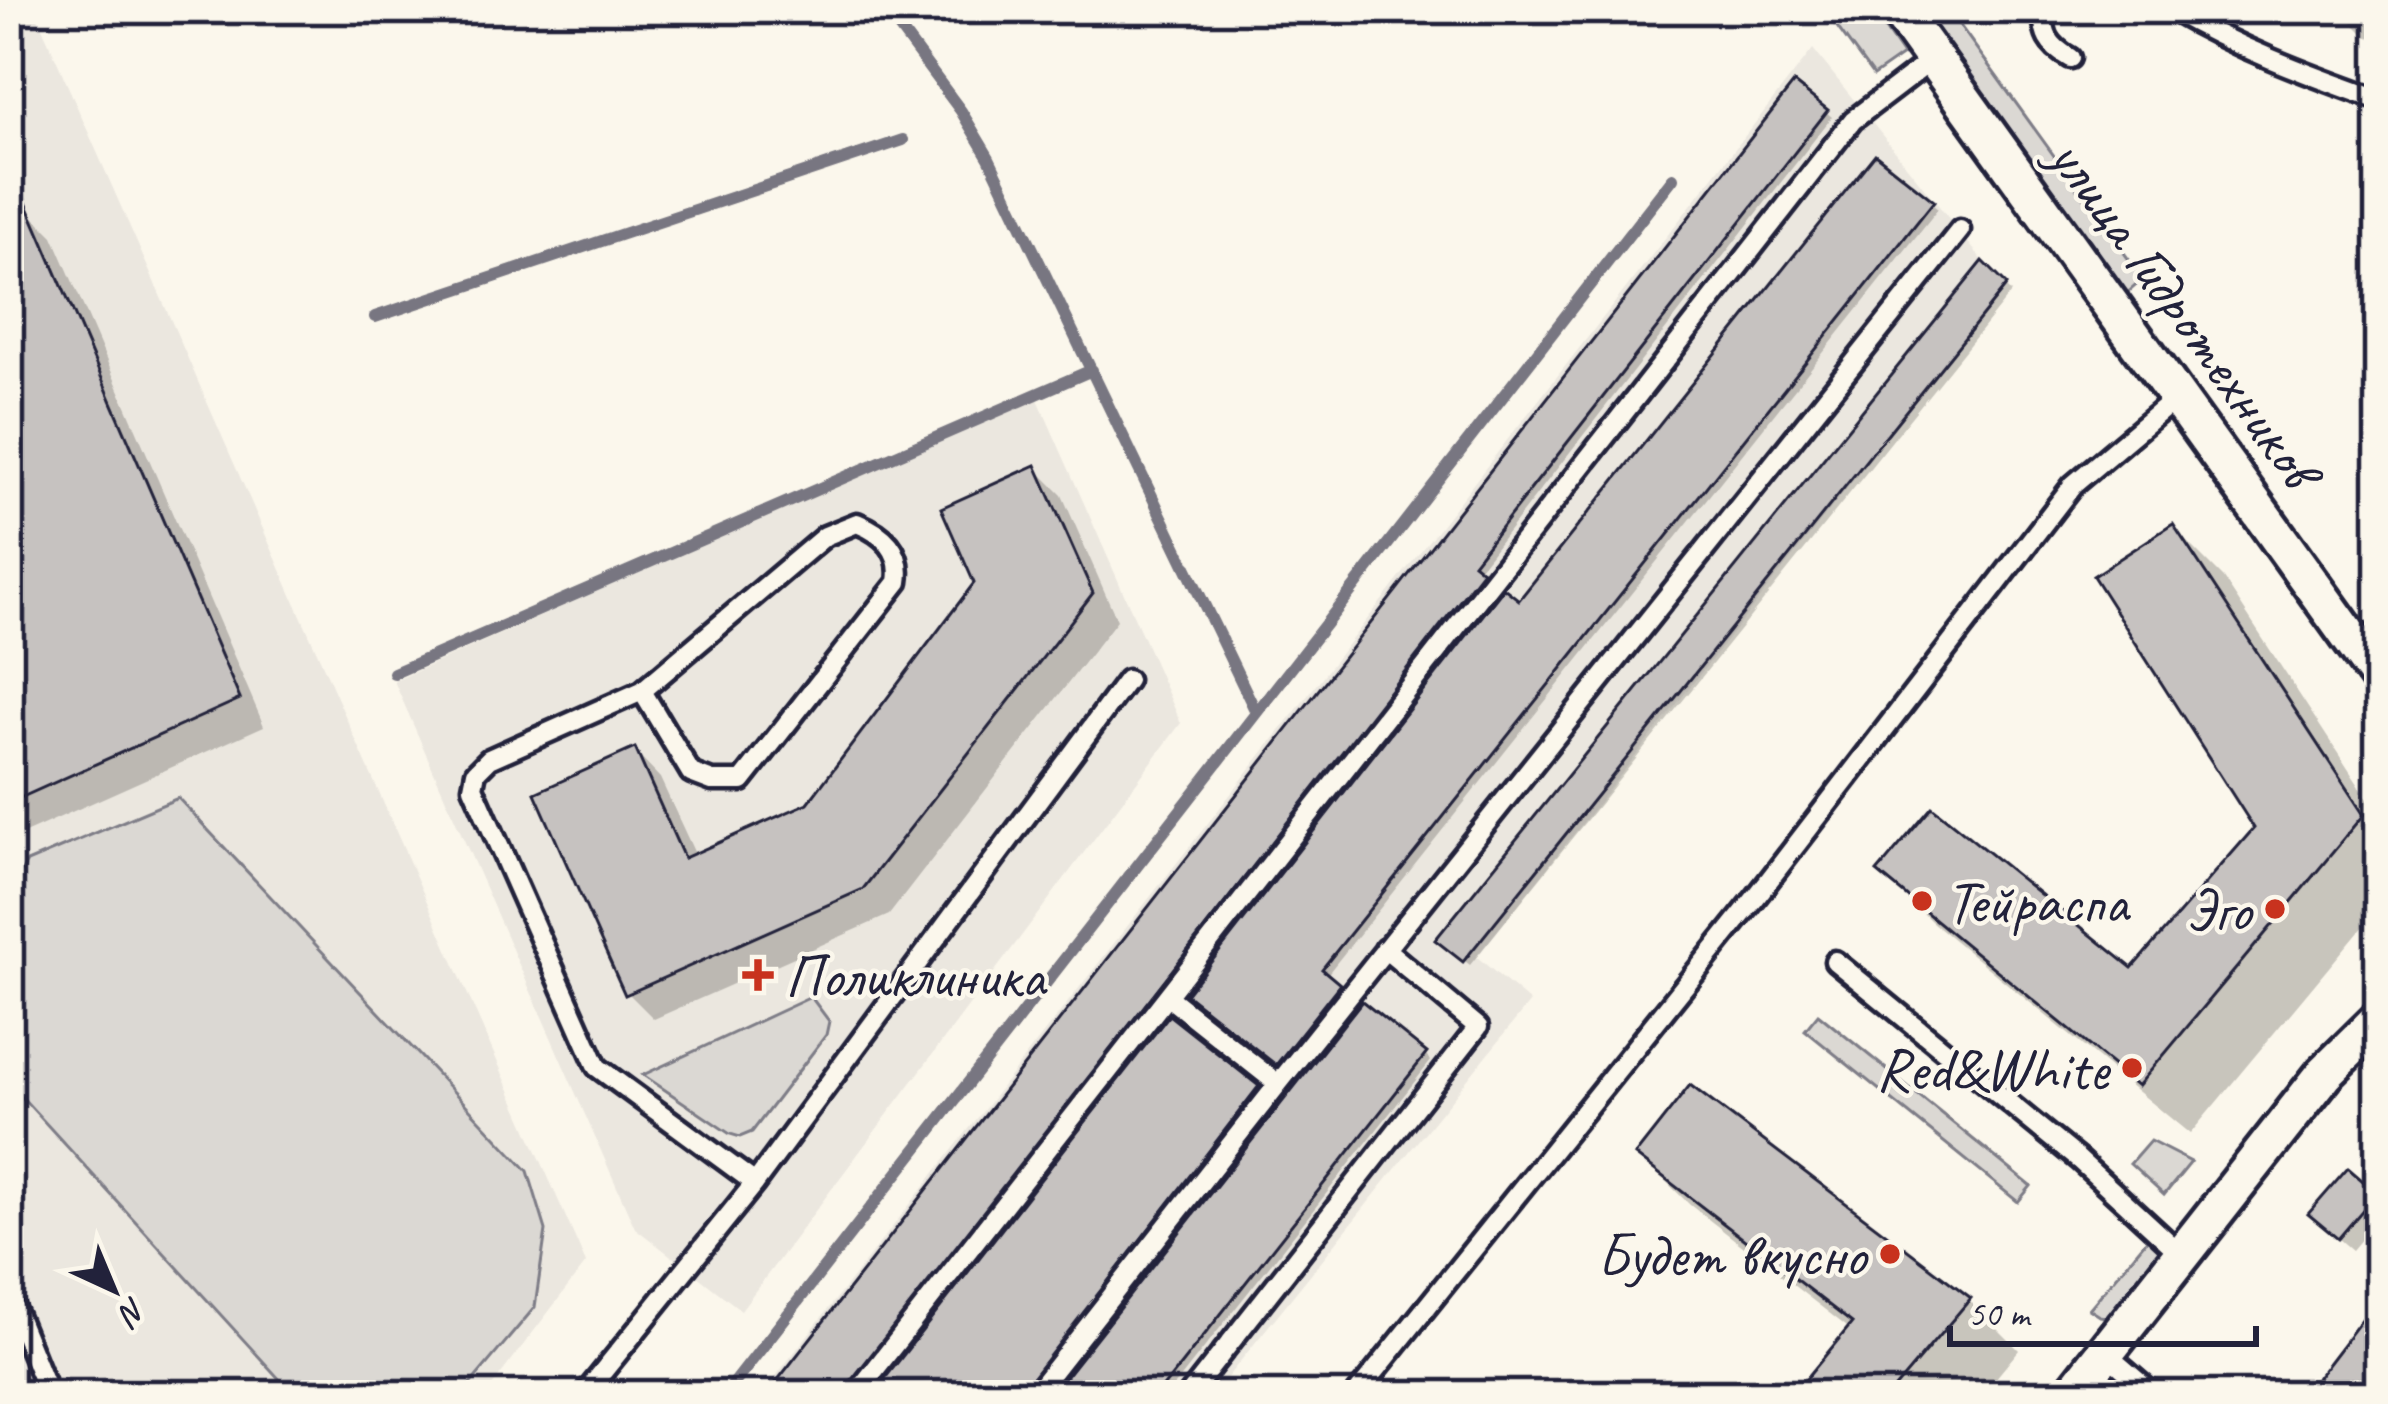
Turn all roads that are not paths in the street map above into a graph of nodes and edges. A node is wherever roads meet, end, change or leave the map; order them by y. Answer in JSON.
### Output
{"nodes":[{"id":1,"x":1898,"y":9,"type":"edge"},
{"id":2,"x":2044,"y":9,"type":"edge"},
{"id":3,"x":2170,"y":9,"type":"edge"},
{"id":4,"x":1933,"y":58,"type":"junction"},
{"id":5,"x":2070,"y":58,"type":"dead end"},
{"id":6,"x":2379,"y":100,"type":"edge"},
{"id":7,"x":1960,"y":230,"type":"dead end"},
{"id":8,"x":2175,"y":399,"type":"junction"},
{"id":9,"x":2379,"y":678,"type":"edge"},
{"id":10,"x":1127,"y":680,"type":"dead end"},
{"id":11,"x":642,"y":691,"type":"junction"},
{"id":12,"x":1385,"y":949,"type":"junction"},
{"id":13,"x":1835,"y":961,"type":"dead end"},
{"id":14,"x":1168,"y":997,"type":"junction"},
{"id":15,"x":2379,"y":1020,"type":"edge"},
{"id":16,"x":1277,"y":1084,"type":"junction"},
{"id":17,"x":755,"y":1183,"type":"junction"},
{"id":18,"x":2181,"y":1254,"type":"junction"},
{"id":19,"x":9,"y":1297,"type":"edge"},
{"id":20,"x":2105,"y":1353,"type":"junction"},
{"id":21,"x":49,"y":1395,"type":"edge"},
{"id":22,"x":584,"y":1395,"type":"edge"},
{"id":23,"x":855,"y":1395,"type":"edge"},
{"id":24,"x":1034,"y":1395,"type":"edge"},
{"id":25,"x":1189,"y":1395,"type":"edge"},
{"id":26,"x":1356,"y":1395,"type":"edge"},
{"id":27,"x":2072,"y":1395,"type":"edge"},
{"id":28,"x":2154,"y":1395,"type":"edge"}],
"edges":[{"from":1,"to":4,"type":"street","name":"улица Гидротехников"},
{"from":2,"to":5,"type":"lane"},
{"from":3,"to":6,"type":"lane"},
{"from":4,"to":8,"type":"street","name":"улица Гидротехников"},
{"from":4,"to":14,"type":"lane"},
{"from":7,"to":12,"type":"lane"},
{"from":8,"to":9,"type":"street","name":"улица Гидротехников"},
{"from":8,"to":26,"type":"lane"},
{"from":10,"to":17,"type":"lane"},
{"from":11,"to":11,"type":"lane"},
{"from":11,"to":17,"type":"lane"},
{"from":12,"to":16,"type":"lane"},
{"from":12,"to":25,"type":"lane"},
{"from":13,"to":18,"type":"lane"},
{"from":14,"to":16,"type":"lane"},
{"from":14,"to":23,"type":"lane"},
{"from":15,"to":18,"type":"street"},
{"from":16,"to":24,"type":"lane"},
{"from":17,"to":22,"type":"lane"},
{"from":18,"to":20,"type":"street"},
{"from":19,"to":21,"type":"lane"},
{"from":20,"to":27,"type":"street"},
{"from":20,"to":28,"type":"lane"}]}
